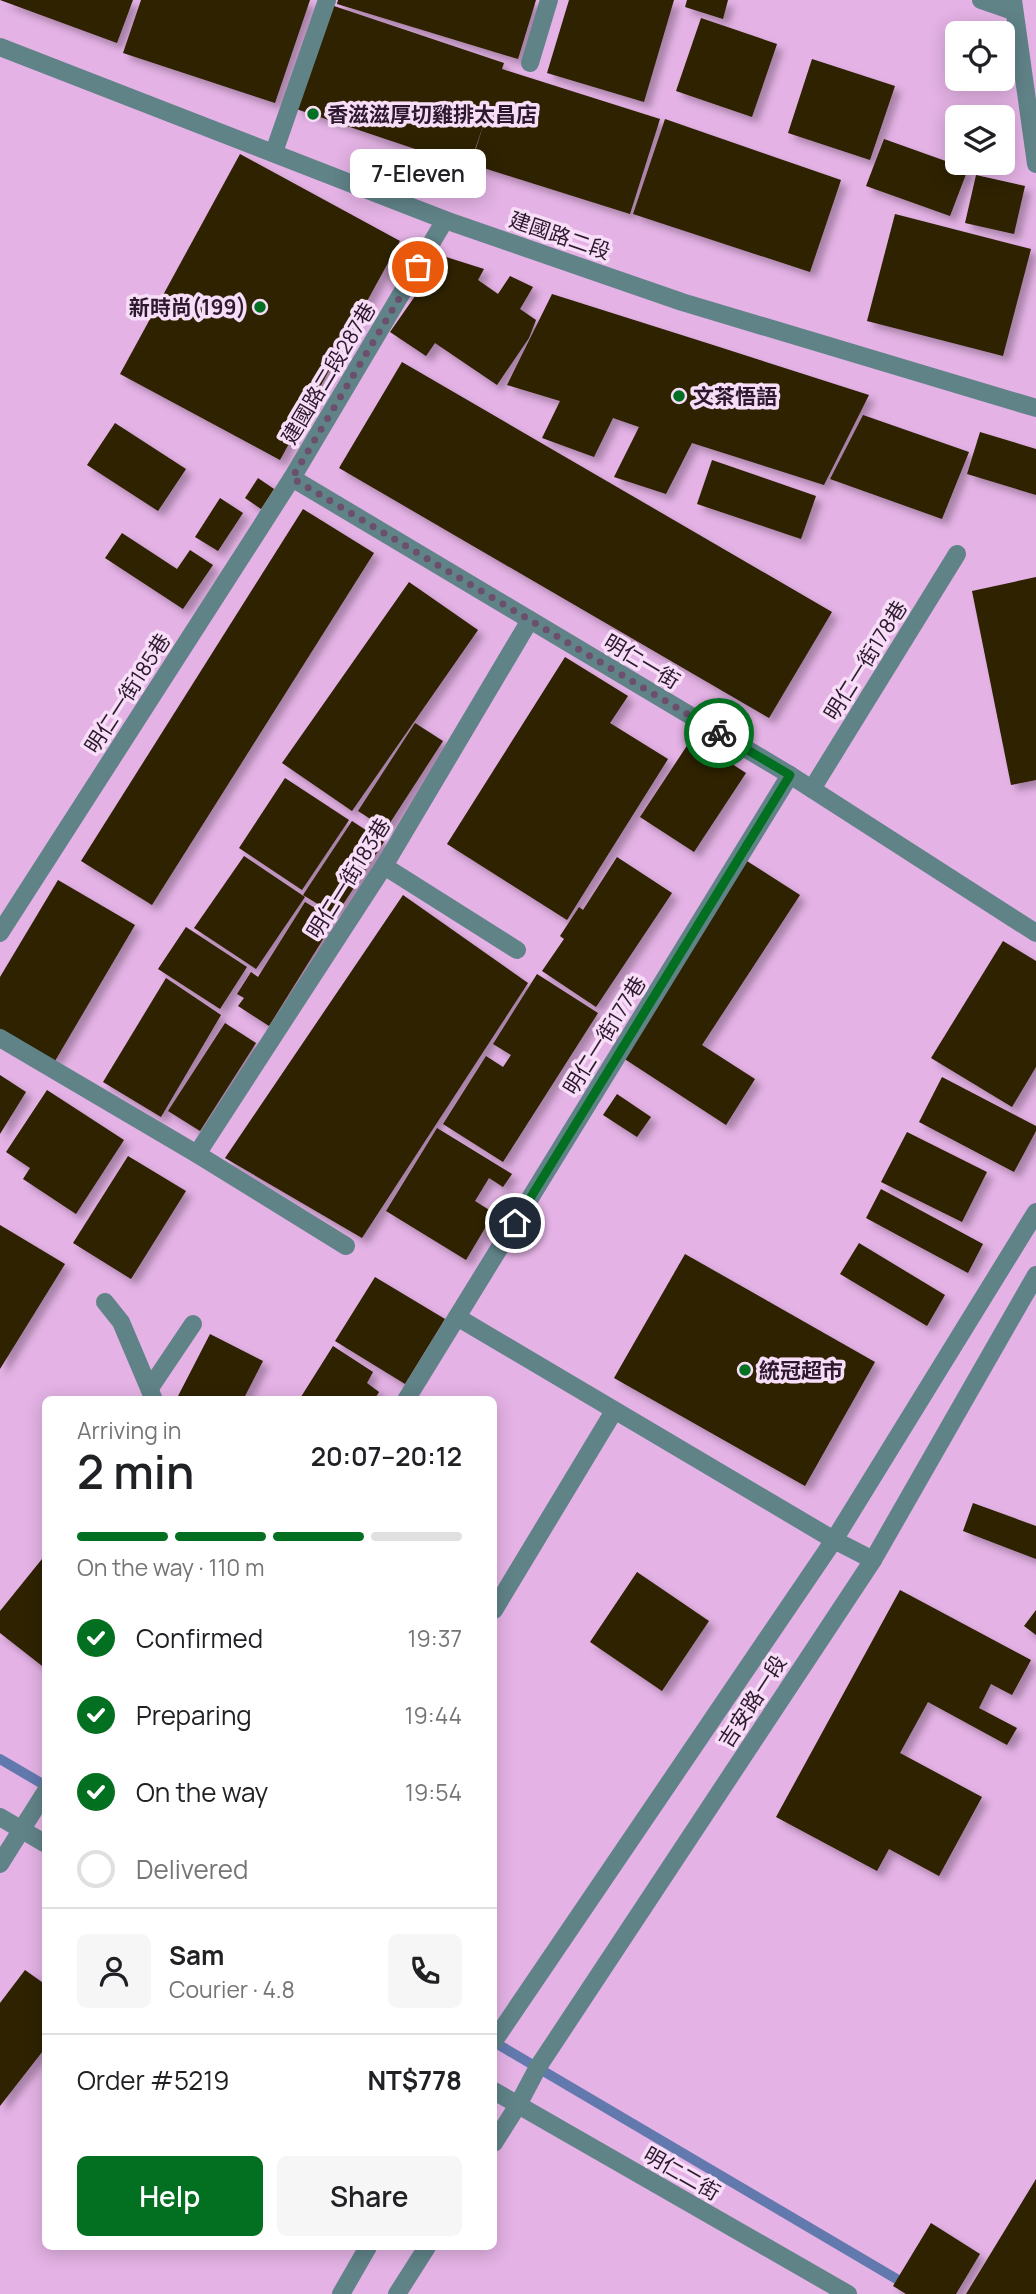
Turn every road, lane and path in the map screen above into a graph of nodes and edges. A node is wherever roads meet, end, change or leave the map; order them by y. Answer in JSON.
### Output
{"nodes":[{"id":1,"x":327,"y":0,"type":"edge"},
{"id":2,"x":549,"y":0,"type":"edge"},
{"id":3,"x":981,"y":0,"type":"edge"},
{"id":4,"x":1013,"y":5,"type":"edge"},
{"id":5,"x":0,"y":47,"type":"edge"},
{"id":6,"x":530,"y":63,"type":"dead end"},
{"id":7,"x":274,"y":152,"type":"junction"},
{"id":8,"x":1036,"y":164,"type":"edge"},
{"id":9,"x":446,"y":220,"type":"junction"},
{"id":10,"x":1036,"y":408,"type":"edge"},
{"id":11,"x":292,"y":478,"type":"junction"},
{"id":12,"x":957,"y":554,"type":"dead end"},
{"id":13,"x":530,"y":620,"type":"junction"},
{"id":14,"x":790,"y":775,"type":"junction"},
{"id":15,"x":812,"y":789,"type":"junction"},
{"id":16,"x":384,"y":866,"type":"junction"},
{"id":17,"x":0,"y":933,"type":"edge"},
{"id":18,"x":1036,"y":933,"type":"edge"},
{"id":19,"x":517,"y":950,"type":"dead end"},
{"id":20,"x":0,"y":1038,"type":"edge"},
{"id":21,"x":197,"y":1154,"type":"junction"},
{"id":22,"x":1036,"y":1212,"type":"edge"},
{"id":23,"x":346,"y":1246,"type":"dead end"},
{"id":24,"x":1036,"y":1275,"type":"edge"},
{"id":25,"x":105,"y":1302,"type":"dead end"},
{"id":26,"x":457,"y":1317,"type":"junction"},
{"id":27,"x":193,"y":1324,"type":"dead end"},
{"id":28,"x":152,"y":1394,"type":"edge"},
{"id":29,"x":408,"y":1396,"type":"edge"},
{"id":30,"x":614,"y":1411,"type":"junction"},
{"id":31,"x":834,"y":1540,"type":"junction"},
{"id":32,"x":873,"y":1560,"type":"junction"},
{"id":33,"x":497,"y":1605,"type":"edge"},
{"id":34,"x":42,"y":1797,"type":"edge"},
{"id":35,"x":0,"y":1817,"type":"edge"},
{"id":36,"x":21,"y":1830,"type":"junction"},
{"id":37,"x":42,"y":1842,"type":"edge"},
{"id":38,"x":0,"y":1864,"type":"edge"},
{"id":39,"x":497,"y":2037,"type":"edge"},
{"id":40,"x":497,"y":2093,"type":"edge"},
{"id":41,"x":518,"y":2105,"type":"junction"},
{"id":42,"x":497,"y":2138,"type":"edge"},
{"id":43,"x":367,"y":2250,"type":"edge"},
{"id":44,"x":425,"y":2250,"type":"edge"},
{"id":45,"x":341,"y":2294,"type":"edge"},
{"id":46,"x":397,"y":2294,"type":"edge"},
{"id":47,"x":848,"y":2294,"type":"edge"}],
"edges":[{"from":1,"to":7,"type":"street"},
{"from":2,"to":6,"type":"street"},
{"from":3,"to":4,"type":"street"},
{"from":4,"to":8,"type":"street"},
{"from":5,"to":7,"type":"street","name":"建國路二段"},
{"from":7,"to":9,"type":"street","name":"建國路二段"},
{"from":9,"to":10,"type":"street","name":"建國路二段"},
{"from":9,"to":11,"type":"street","name":"建國路二段287巷"},
{"from":11,"to":13,"type":"street","name":"明仁一街"},
{"from":11,"to":17,"type":"street","name":"明仁一街185巷"},
{"from":12,"to":15,"type":"street","name":"明仁一街178巷"},
{"from":13,"to":14,"type":"street","name":"明仁一街"},
{"from":13,"to":16,"type":"street","name":"明仁一街183巷"},
{"from":14,"to":15,"type":"street","name":"明仁一街"},
{"from":14,"to":26,"type":"street","name":"明仁一街177巷"},
{"from":15,"to":18,"type":"street","name":"明仁一街"},
{"from":16,"to":19,"type":"street"},
{"from":16,"to":21,"type":"street","name":"明仁一街183巷"},
{"from":20,"to":21,"type":"street"},
{"from":21,"to":23,"type":"street"},
{"from":22,"to":31,"type":"street","name":"吉安路一段"},
{"from":24,"to":32,"type":"street","name":"吉安路一段"},
{"from":25,"to":28,"type":"street"},
{"from":26,"to":29,"type":"street","name":"明仁一街177巷"},
{"from":26,"to":30,"type":"street"},
{"from":27,"to":28,"type":"street"},
{"from":30,"to":31,"type":"street"},
{"from":30,"to":33,"type":"street"},
{"from":31,"to":32,"type":"street"},
{"from":31,"to":39,"type":"street","name":"吉安路一段"},
{"from":32,"to":41,"type":"street","name":"吉安路一段"},
{"from":34,"to":36,"type":"street"},
{"from":35,"to":36,"type":"street"},
{"from":36,"to":37,"type":"street"},
{"from":36,"to":38,"type":"street"},
{"from":40,"to":41,"type":"street","name":"明仁二街"},
{"from":41,"to":42,"type":"street","name":"吉安路一段"},
{"from":41,"to":47,"type":"street","name":"明仁二街"},
{"from":43,"to":45,"type":"street"},
{"from":44,"to":46,"type":"street"}]}
